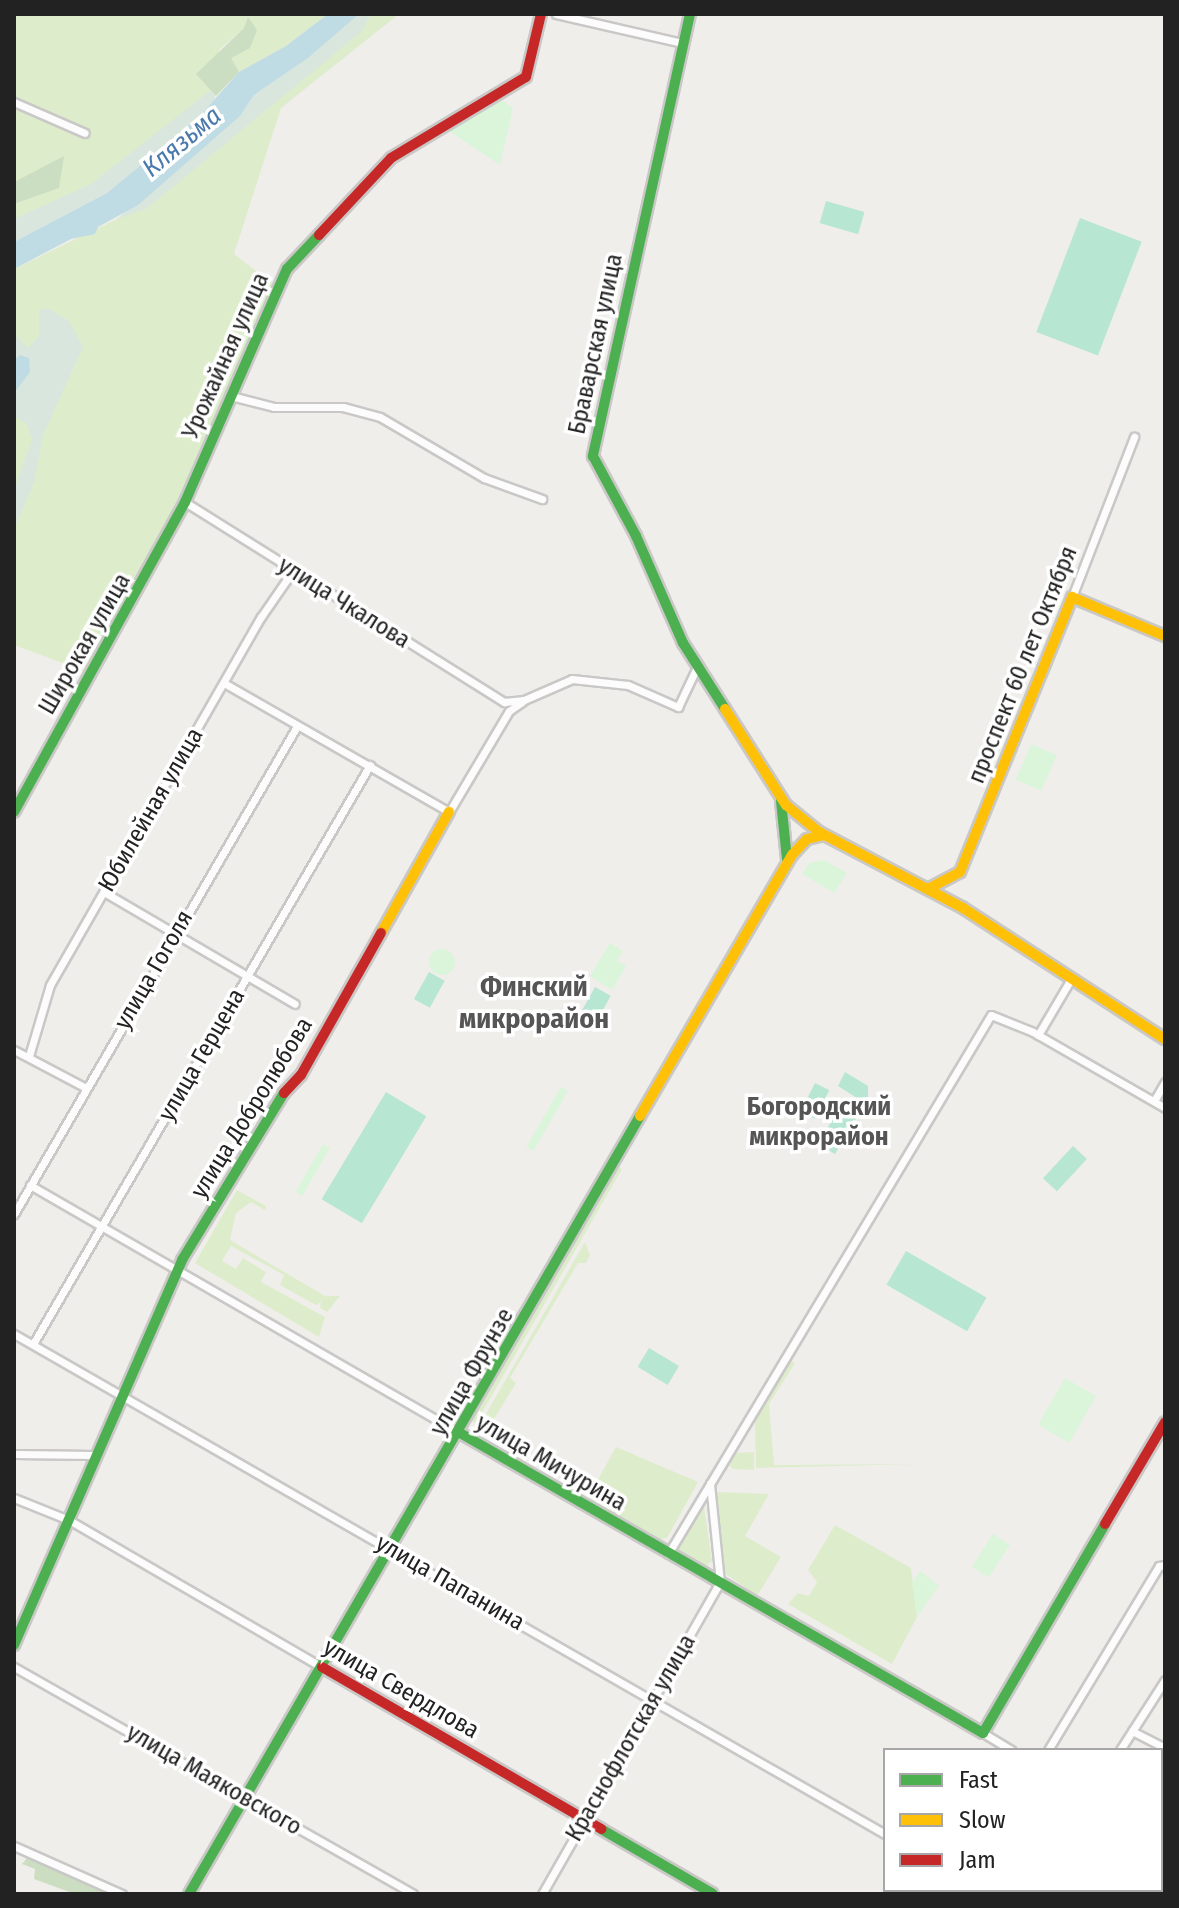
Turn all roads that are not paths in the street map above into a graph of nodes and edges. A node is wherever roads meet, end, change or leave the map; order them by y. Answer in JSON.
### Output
{"nodes":[{"id":1,"x":541,"y":14,"type":"edge"},
{"id":2,"x":556,"y":14,"type":"edge"},
{"id":3,"x":690,"y":14,"type":"edge"},
{"id":4,"x":683,"y":43,"type":"junction"},
{"id":5,"x":14,"y":102,"type":"edge"},
{"id":6,"x":85,"y":133,"type":"dead end"},
{"id":7,"x":231,"y":396,"type":"junction"},
{"id":8,"x":1134,"y":437,"type":"dead end"},
{"id":9,"x":186,"y":499,"type":"junction"},
{"id":10,"x":542,"y":499,"type":"dead end"},
{"id":11,"x":292,"y":572,"type":"junction"},
{"id":12,"x":1072,"y":597,"type":"junction"},
{"id":13,"x":1165,"y":636,"type":"edge"},
{"id":14,"x":697,"y":667,"type":"junction"},
{"id":15,"x":224,"y":683,"type":"junction"},
{"id":16,"x":524,"y":700,"type":"junction"},
{"id":17,"x":296,"y":728,"type":"junction"},
{"id":18,"x":370,"y":765,"type":"junction"},
{"id":19,"x":773,"y":785,"type":"junction"},
{"id":20,"x":14,"y":812,"type":"edge"},
{"id":21,"x":449,"y":812,"type":"junction"},
{"id":22,"x":804,"y":820,"type":"junction"},
{"id":23,"x":786,"y":825,"type":"junction"},
{"id":24,"x":826,"y":835,"type":"junction"},
{"id":25,"x":788,"y":839,"type":"junction"},
{"id":26,"x":806,"y":840,"type":"junction"},
{"id":27,"x":785,"y":867,"type":"junction"},
{"id":28,"x":928,"y":889,"type":"junction"},
{"id":29,"x":104,"y":892,"type":"junction"},
{"id":30,"x":175,"y":934,"type":"junction"},
{"id":31,"x":247,"y":976,"type":"junction"},
{"id":32,"x":1071,"y":979,"type":"junction"},
{"id":33,"x":295,"y":1004,"type":"dead end"},
{"id":34,"x":1038,"y":1035,"type":"junction"},
{"id":35,"x":1165,"y":1039,"type":"edge"},
{"id":36,"x":14,"y":1050,"type":"edge"},
{"id":37,"x":29,"y":1056,"type":"junction"},
{"id":38,"x":1165,"y":1082,"type":"edge"},
{"id":39,"x":86,"y":1088,"type":"junction"},
{"id":40,"x":1154,"y":1101,"type":"junction"},
{"id":41,"x":1165,"y":1108,"type":"edge"},
{"id":42,"x":30,"y":1185,"type":"junction"},
{"id":43,"x":14,"y":1214,"type":"edge"},
{"id":44,"x":102,"y":1227,"type":"junction"},
{"id":45,"x":177,"y":1269,"type":"junction"},
{"id":46,"x":14,"y":1334,"type":"edge"},
{"id":47,"x":33,"y":1344,"type":"junction"},
{"id":48,"x":120,"y":1393,"type":"junction"},
{"id":49,"x":1165,"y":1422,"type":"edge"},
{"id":50,"x":460,"y":1433,"type":"junction"},
{"id":51,"x":14,"y":1454,"type":"edge"},
{"id":52,"x":94,"y":1455,"type":"junction"},
{"id":53,"x":711,"y":1478,"type":"junction"},
{"id":54,"x":14,"y":1498,"type":"edge"},
{"id":55,"x":69,"y":1520,"type":"junction"},
{"id":56,"x":391,"y":1550,"type":"junction"},
{"id":57,"x":668,"y":1554,"type":"junction"},
{"id":58,"x":1165,"y":1565,"type":"edge"},
{"id":59,"x":720,"y":1582,"type":"junction"},
{"id":60,"x":14,"y":1645,"type":"edge"},
{"id":61,"x":14,"y":1667,"type":"edge"},
{"id":62,"x":322,"y":1667,"type":"junction"},
{"id":63,"x":1165,"y":1680,"type":"edge"},
{"id":64,"x":654,"y":1699,"type":"junction"},
{"id":65,"x":1132,"y":1731,"type":"junction"},
{"id":66,"x":983,"y":1733,"type":"junction"},
{"id":67,"x":1008,"y":1748,"type":"edge"},
{"id":68,"x":1049,"y":1748,"type":"edge"},
{"id":69,"x":1121,"y":1748,"type":"edge"},
{"id":70,"x":1165,"y":1748,"type":"edge"},
{"id":71,"x":246,"y":1797,"type":"junction"},
{"id":72,"x":585,"y":1819,"type":"junction"},
{"id":73,"x":883,"y":1833,"type":"edge"},
{"id":74,"x":14,"y":1846,"type":"edge"},
{"id":75,"x":122,"y":1894,"type":"edge"},
{"id":76,"x":189,"y":1894,"type":"edge"},
{"id":77,"x":413,"y":1894,"type":"edge"},
{"id":78,"x":542,"y":1894,"type":"edge"},
{"id":79,"x":713,"y":1894,"type":"edge"}],
"edges":[{"from":1,"to":7,"type":"street","name":"Урожайная улица"},
{"from":2,"to":4,"type":"street"},
{"from":3,"to":4,"type":"street","name":"Браварская улица"},
{"from":4,"to":14,"type":"street","name":"Браварская улица"},
{"from":5,"to":6,"type":"street"},
{"from":7,"to":9,"type":"street","name":"Урожайная улица"},
{"from":7,"to":10,"type":"street"},
{"from":8,"to":12,"type":"street","name":"проспект 60 лет Октября"},
{"from":9,"to":11,"type":"street","name":"улица Чкалова"},
{"from":9,"to":20,"type":"street","name":"Широкая улица"},
{"from":11,"to":15,"type":"street","name":"Юбилейная улица"},
{"from":11,"to":16,"type":"street","name":"улица Чкалова"},
{"from":12,"to":13,"type":"street"},
{"from":12,"to":28,"type":"street","name":"проспект 60 лет Октября"},
{"from":14,"to":16,"type":"street"},
{"from":14,"to":19,"type":"street","name":"Браварская улица"},
{"from":15,"to":17,"type":"street"},
{"from":15,"to":29,"type":"street","name":"Юбилейная улица"},
{"from":16,"to":21,"type":"street","name":"улица Добролюбова"},
{"from":17,"to":18,"type":"street"},
{"from":17,"to":30,"type":"street","name":"улица Гоголя"},
{"from":18,"to":21,"type":"street"},
{"from":18,"to":31,"type":"street","name":"улица Герцена"},
{"from":19,"to":22,"type":"street"},
{"from":19,"to":23,"type":"street"},
{"from":21,"to":45,"type":"street","name":"улица Добролюбова"},
{"from":22,"to":23,"type":"street"},
{"from":22,"to":24,"type":"street"},
{"from":22,"to":26,"type":"street"},
{"from":23,"to":25,"type":"street"},
{"from":24,"to":26,"type":"street"},
{"from":24,"to":28,"type":"street"},
{"from":25,"to":26,"type":"street"},
{"from":25,"to":27,"type":"street"},
{"from":26,"to":27,"type":"street","name":"улица Фрунзе"},
{"from":27,"to":50,"type":"street","name":"улица Фрунзе"},
{"from":28,"to":32,"type":"street"},
{"from":29,"to":30,"type":"street"},
{"from":29,"to":37,"type":"street","name":"Юбилейная улица"},
{"from":30,"to":31,"type":"street"},
{"from":30,"to":39,"type":"street","name":"улица Гоголя"},
{"from":31,"to":33,"type":"street"},
{"from":31,"to":44,"type":"street","name":"улица Герцена"},
{"from":32,"to":34,"type":"street"},
{"from":32,"to":35,"type":"street"},
{"from":34,"to":40,"type":"street"},
{"from":34,"to":53,"type":"street"},
{"from":36,"to":37,"type":"street"},
{"from":37,"to":39,"type":"street"},
{"from":38,"to":40,"type":"street"},
{"from":39,"to":42,"type":"street","name":"улица Гоголя"},
{"from":40,"to":41,"type":"street"},
{"from":42,"to":43,"type":"street","name":"улица Гоголя"},
{"from":42,"to":44,"type":"street","name":"улица Мичурина"},
{"from":44,"to":45,"type":"street","name":"улица Мичурина"},
{"from":44,"to":47,"type":"street","name":"улица Герцена"},
{"from":45,"to":48,"type":"street","name":"улица Добролюбова"},
{"from":45,"to":50,"type":"street","name":"улица Мичурина"},
{"from":46,"to":47,"type":"street","name":"улица Папанина"},
{"from":47,"to":48,"type":"street","name":"улица Папанина"},
{"from":48,"to":52,"type":"street","name":"улица Добролюбова"},
{"from":48,"to":56,"type":"street","name":"улица Папанина"},
{"from":49,"to":66,"type":"street"},
{"from":50,"to":56,"type":"street","name":"улица Фрунзе"},
{"from":50,"to":57,"type":"street","name":"улица Мичурина"},
{"from":51,"to":52,"type":"street"},
{"from":52,"to":55,"type":"street","name":"улица Добролюбова"},
{"from":53,"to":57,"type":"street"},
{"from":53,"to":59,"type":"street"},
{"from":54,"to":55,"type":"street","name":"улица Свердлова"},
{"from":55,"to":60,"type":"street","name":"улица Добролюбова"},
{"from":55,"to":62,"type":"street","name":"улица Свердлова"},
{"from":56,"to":62,"type":"street","name":"улица Фрунзе"},
{"from":56,"to":64,"type":"street","name":"улица Папанина"},
{"from":57,"to":59,"type":"street","name":"улица Мичурина"},
{"from":58,"to":68,"type":"street"},
{"from":59,"to":64,"type":"street","name":"Краснофлотская улица"},
{"from":59,"to":66,"type":"street","name":"улица Мичурина"},
{"from":61,"to":71,"type":"street","name":"улица Маяковского"},
{"from":62,"to":71,"type":"street","name":"улица Фрунзе"},
{"from":62,"to":72,"type":"street","name":"улица Свердлова"},
{"from":63,"to":65,"type":"street"},
{"from":64,"to":72,"type":"street","name":"Краснофлотская улица"},
{"from":64,"to":73,"type":"street","name":"улица Папанина"},
{"from":65,"to":69,"type":"street"},
{"from":65,"to":70,"type":"street"},
{"from":66,"to":67,"type":"street","name":"улица Мичурина"},
{"from":71,"to":76,"type":"street","name":"улица Фрунзе"},
{"from":71,"to":77,"type":"street","name":"улица Маяковского"},
{"from":72,"to":78,"type":"street","name":"Краснофлотская улица"},
{"from":72,"to":79,"type":"street","name":"улица Свердлова"},
{"from":74,"to":75,"type":"street"}]}
